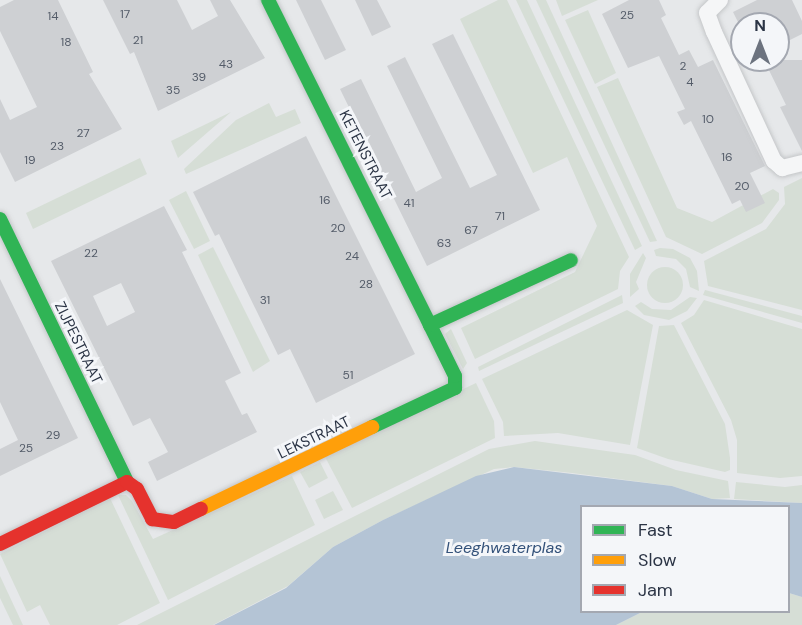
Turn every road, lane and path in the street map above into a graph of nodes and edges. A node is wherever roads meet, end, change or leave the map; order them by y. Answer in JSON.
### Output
{"nodes":[{"id":1,"x":268,"y":0,"type":"edge"},
{"id":2,"x":720,"y":0,"type":"edge"},
{"id":3,"x":802,"y":163,"type":"edge"},
{"id":4,"x":0,"y":219,"type":"edge"},
{"id":5,"x":571,"y":260,"type":"dead end"},
{"id":6,"x":430,"y":325,"type":"junction"},
{"id":7,"x":127,"y":482,"type":"junction"},
{"id":8,"x":0,"y":544,"type":"edge"}],
"edges":[{"from":1,"to":6,"type":"street","name":"KETENSTRAAT"},
{"from":2,"to":3,"type":"street"},
{"from":4,"to":7,"type":"street","name":"ZIJPESTRAAT"},
{"from":5,"to":6,"type":"street"},
{"from":6,"to":7,"type":"street","name":"LEKSTRAAT"},
{"from":7,"to":8,"type":"street"}]}
